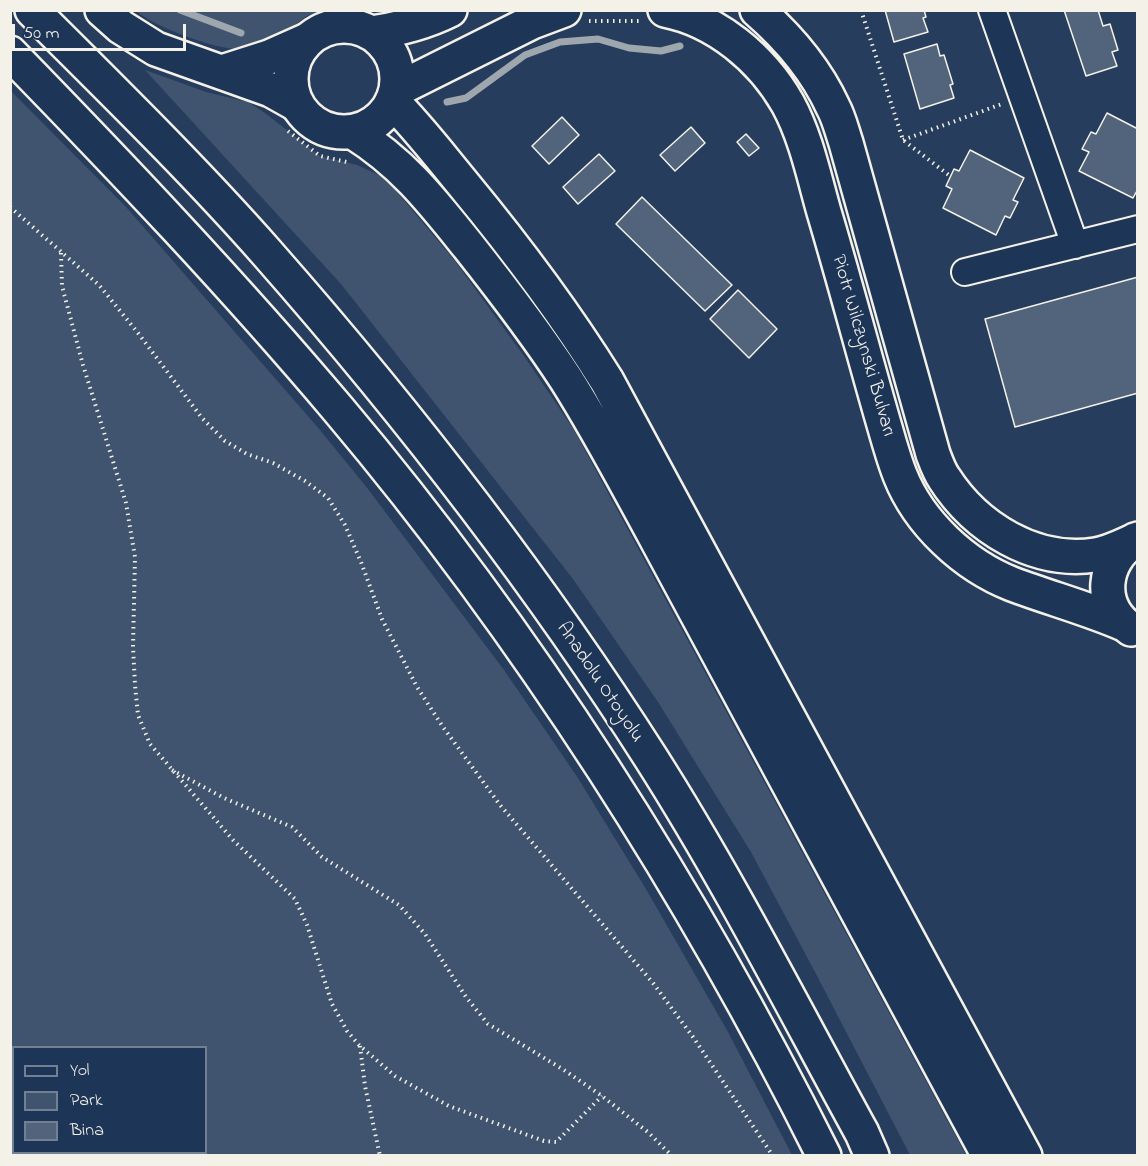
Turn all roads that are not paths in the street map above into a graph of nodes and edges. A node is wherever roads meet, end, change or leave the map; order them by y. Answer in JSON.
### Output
{"nodes":[{"id":1,"x":32,"y":10,"type":"edge"},
{"id":2,"x":102,"y":10,"type":"edge"},
{"id":3,"x":450,"y":10,"type":"edge"},
{"id":4,"x":757,"y":10,"type":"edge"},
{"id":5,"x":992,"y":10,"type":"edge"},
{"id":6,"x":655,"y":16,"type":"edge"},
{"id":7,"x":571,"y":17,"type":"edge"},
{"id":8,"x":372,"y":33,"type":"junction"},
{"id":9,"x":305,"y":41,"type":"junction"},
{"id":10,"x":10,"y":53,"type":"edge"},
{"id":11,"x":222,"y":72,"type":"junction"},
{"id":12,"x":394,"y":95,"type":"junction"},
{"id":13,"x":296,"y":104,"type":"junction"},
{"id":14,"x":353,"y":132,"type":"junction"},
{"id":15,"x":1137,"y":229,"type":"edge"},
{"id":16,"x":1075,"y":245,"type":"junction"},
{"id":17,"x":965,"y":272,"type":"dead end"},
{"id":18,"x":1137,"y":539,"type":"edge"},
{"id":19,"x":1131,"y":629,"type":"edge"},
{"id":20,"x":824,"y":1155,"type":"edge"},
{"id":21,"x":872,"y":1155,"type":"edge"},
{"id":22,"x":989,"y":1155,"type":"edge"},
{"id":23,"x":1025,"y":1155,"type":"edge"}],
"edges":[{"from":1,"to":21,"type":"main road","name":"Anadolu Otoyolu"},
{"from":2,"to":11,"type":"main road"},
{"from":3,"to":8,"type":"main road"},
{"from":4,"to":18,"type":"main road","name":"Piotr Wilczynski Bulvarı"},
{"from":5,"to":16,"type":"street"},
{"from":6,"to":19,"type":"main road","name":"Piotr Wilczynski Bulvarı"},
{"from":7,"to":12,"type":"main road"},
{"from":8,"to":9,"type":"main road"},
{"from":8,"to":12,"type":"main road"},
{"from":9,"to":11,"type":"main road"},
{"from":9,"to":13,"type":"main road"},
{"from":10,"to":20,"type":"main road"},
{"from":11,"to":13,"type":"main road"},
{"from":12,"to":14,"type":"main road"},
{"from":12,"to":23,"type":"main road"},
{"from":13,"to":14,"type":"main road"},
{"from":14,"to":22,"type":"main road"},
{"from":15,"to":16,"type":"street"},
{"from":16,"to":17,"type":"street"},
{"from":18,"to":19,"type":"main road","name":"Piotr Wilczynski Bulvarı"}]}
